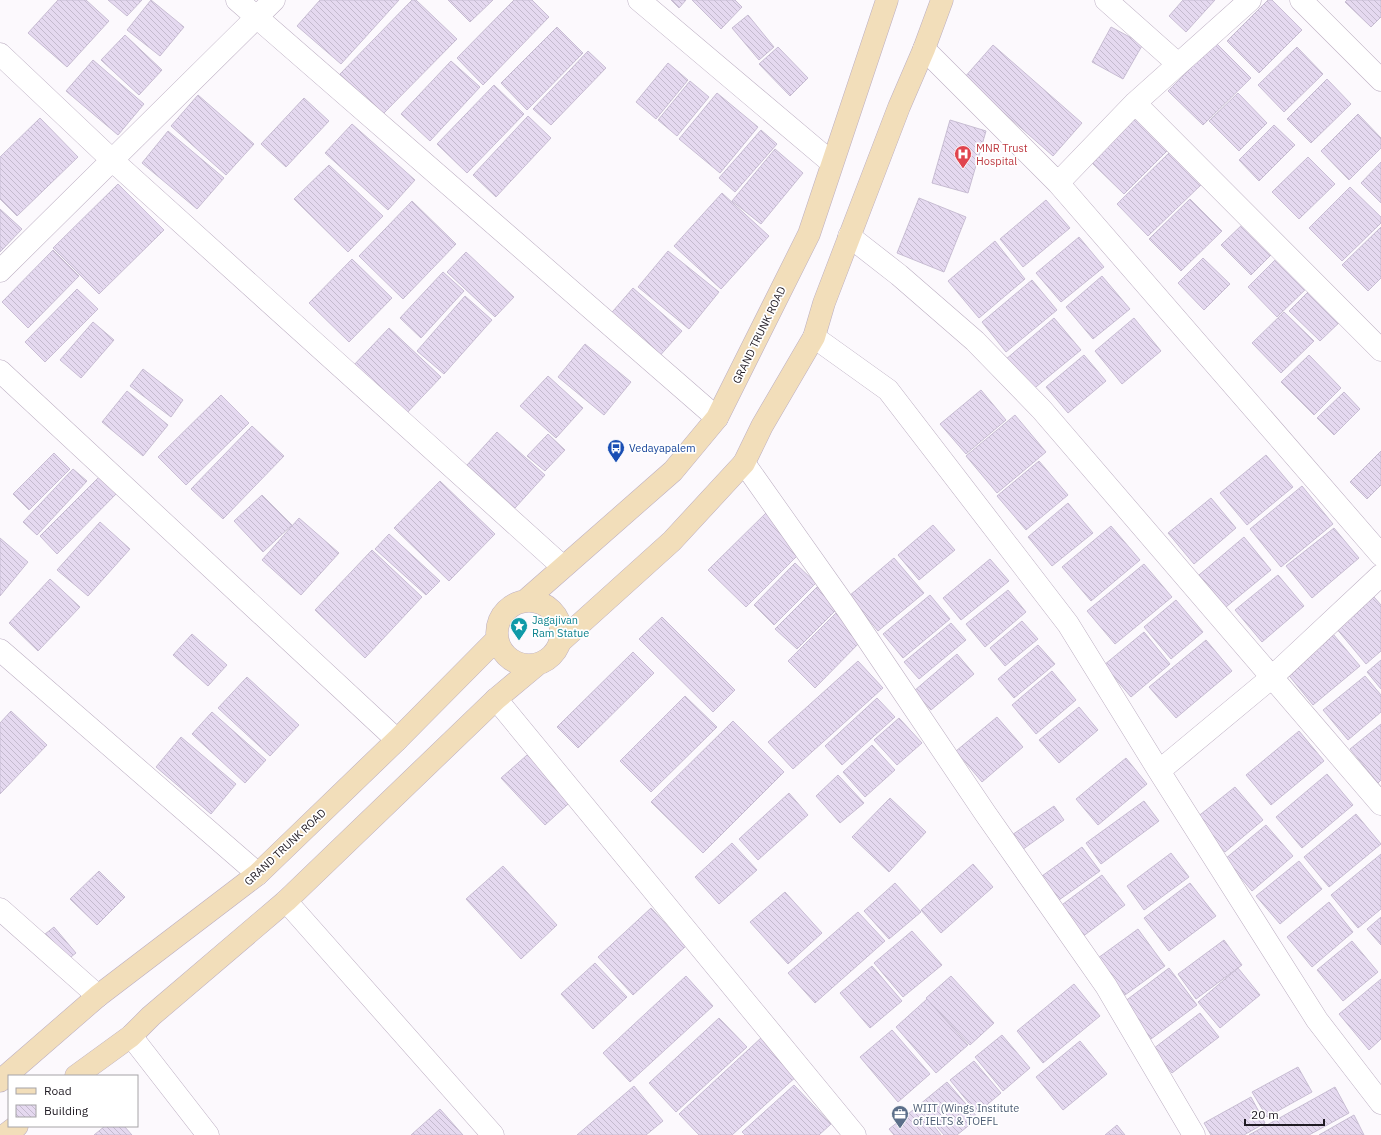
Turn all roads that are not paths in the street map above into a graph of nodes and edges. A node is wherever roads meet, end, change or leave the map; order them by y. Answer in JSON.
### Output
{"nodes":[{"id":1,"x":238,"y":0,"type":"edge"},
{"id":2,"x":274,"y":0,"type":"edge"},
{"id":3,"x":639,"y":0,"type":"edge"},
{"id":4,"x":942,"y":0,"type":"edge"},
{"id":5,"x":1106,"y":0,"type":"edge"},
{"id":6,"x":1250,"y":0,"type":"edge"},
{"id":7,"x":1301,"y":0,"type":"edge"},
{"id":8,"x":886,"y":1,"type":"edge"},
{"id":9,"x":256,"y":17,"type":"junction"},
{"id":10,"x":924,"y":49,"type":"junction"},
{"id":11,"x":0,"y":54,"type":"edge"},
{"id":12,"x":1178,"y":64,"type":"junction"},
{"id":13,"x":1381,"y":80,"type":"edge"},
{"id":14,"x":1135,"y":103,"type":"junction"},
{"id":15,"x":112,"y":160,"type":"junction"},
{"id":16,"x":832,"y":163,"type":"junction"},
{"id":17,"x":1058,"y":183,"type":"junction"},
{"id":18,"x":849,"y":236,"type":"junction"},
{"id":19,"x":0,"y":271,"type":"edge"},
{"id":20,"x":814,"y":337,"type":"junction"},
{"id":21,"x":1381,"y":350,"type":"edge"},
{"id":22,"x":0,"y":371,"type":"edge"},
{"id":23,"x":717,"y":418,"type":"junction"},
{"id":24,"x":744,"y":463,"type":"junction"},
{"id":25,"x":1381,"y":555,"type":"edge"},
{"id":26,"x":563,"y":568,"type":"junction"},
{"id":27,"x":1381,"y":575,"type":"edge"},
{"id":28,"x":525,"y":601,"type":"junction"},
{"id":29,"x":497,"y":639,"type":"junction"},
{"id":30,"x":560,"y":642,"type":"junction"},
{"id":31,"x":0,"y":650,"type":"edge"},
{"id":32,"x":538,"y":664,"type":"junction"},
{"id":33,"x":1271,"y":678,"type":"junction"},
{"id":34,"x":496,"y":699,"type":"junction"},
{"id":35,"x":397,"y":740,"type":"junction"},
{"id":36,"x":1159,"y":771,"type":"junction"},
{"id":37,"x":1381,"y":804,"type":"edge"},
{"id":38,"x":258,"y":874,"type":"junction"},
{"id":39,"x":286,"y":901,"type":"junction"},
{"id":40,"x":0,"y":909,"type":"edge"},
{"id":41,"x":98,"y":996,"type":"junction"},
{"id":42,"x":131,"y":1036,"type":"junction"},
{"id":43,"x":77,"y":1075,"type":"edge"},
{"id":44,"x":0,"y":1081,"type":"edge"},
{"id":45,"x":1381,"y":1103,"type":"edge"},
{"id":46,"x":16,"y":1127,"type":"edge"},
{"id":47,"x":5,"y":1135,"type":"edge"},
{"id":48,"x":208,"y":1135,"type":"edge"},
{"id":49,"x":493,"y":1135,"type":"edge"},
{"id":50,"x":855,"y":1135,"type":"edge"},
{"id":51,"x":1194,"y":1135,"type":"edge"}],
"edges":[{"from":1,"to":9,"type":"street"},
{"from":2,"to":9,"type":"street"},
{"from":3,"to":16,"type":"street"},
{"from":4,"to":10,"type":"main road"},
{"from":5,"to":12,"type":"street"},
{"from":6,"to":12,"type":"street"},
{"from":7,"to":13,"type":"street"},
{"from":8,"to":16,"type":"main road","name":"GRAND TRUNK ROAD"},
{"from":9,"to":15,"type":"street"},
{"from":9,"to":23,"type":"street"},
{"from":10,"to":17,"type":"street"},
{"from":10,"to":18,"type":"main road"},
{"from":11,"to":15,"type":"street"},
{"from":12,"to":14,"type":"street"},
{"from":14,"to":17,"type":"street"},
{"from":14,"to":21,"type":"street"},
{"from":15,"to":19,"type":"street"},
{"from":15,"to":26,"type":"street"},
{"from":16,"to":23,"type":"main road","name":"GRAND TRUNK ROAD"},
{"from":17,"to":25,"type":"street"},
{"from":18,"to":20,"type":"main road"},
{"from":18,"to":33,"type":"street"},
{"from":20,"to":24,"type":"main road"},
{"from":20,"to":36,"type":"street"},
{"from":22,"to":35,"type":"street"},
{"from":23,"to":26,"type":"main road","name":"GRAND TRUNK ROAD"},
{"from":24,"to":30,"type":"main road"},
{"from":24,"to":51,"type":"street"},
{"from":26,"to":28,"type":"main road","name":"GRAND TRUNK ROAD"},
{"from":27,"to":33,"type":"street"},
{"from":28,"to":29,"type":"main road"},
{"from":28,"to":30,"type":"main road"},
{"from":29,"to":32,"type":"main road"},
{"from":29,"to":35,"type":"main road","name":"GRAND TRUNK ROAD"},
{"from":30,"to":32,"type":"main road"},
{"from":31,"to":38,"type":"street"},
{"from":32,"to":34,"type":"main road"},
{"from":33,"to":36,"type":"street"},
{"from":33,"to":37,"type":"street"},
{"from":34,"to":39,"type":"main road"},
{"from":34,"to":50,"type":"street"},
{"from":35,"to":38,"type":"main road","name":"GRAND TRUNK ROAD"},
{"from":36,"to":45,"type":"street"},
{"from":38,"to":41,"type":"main road","name":"GRAND TRUNK ROAD"},
{"from":39,"to":42,"type":"main road"},
{"from":39,"to":49,"type":"street"},
{"from":40,"to":41,"type":"street"},
{"from":41,"to":44,"type":"main road","name":"GRAND TRUNK ROAD"},
{"from":42,"to":43,"type":"main road"},
{"from":42,"to":48,"type":"street"},
{"from":46,"to":47,"type":"main road"}]}
